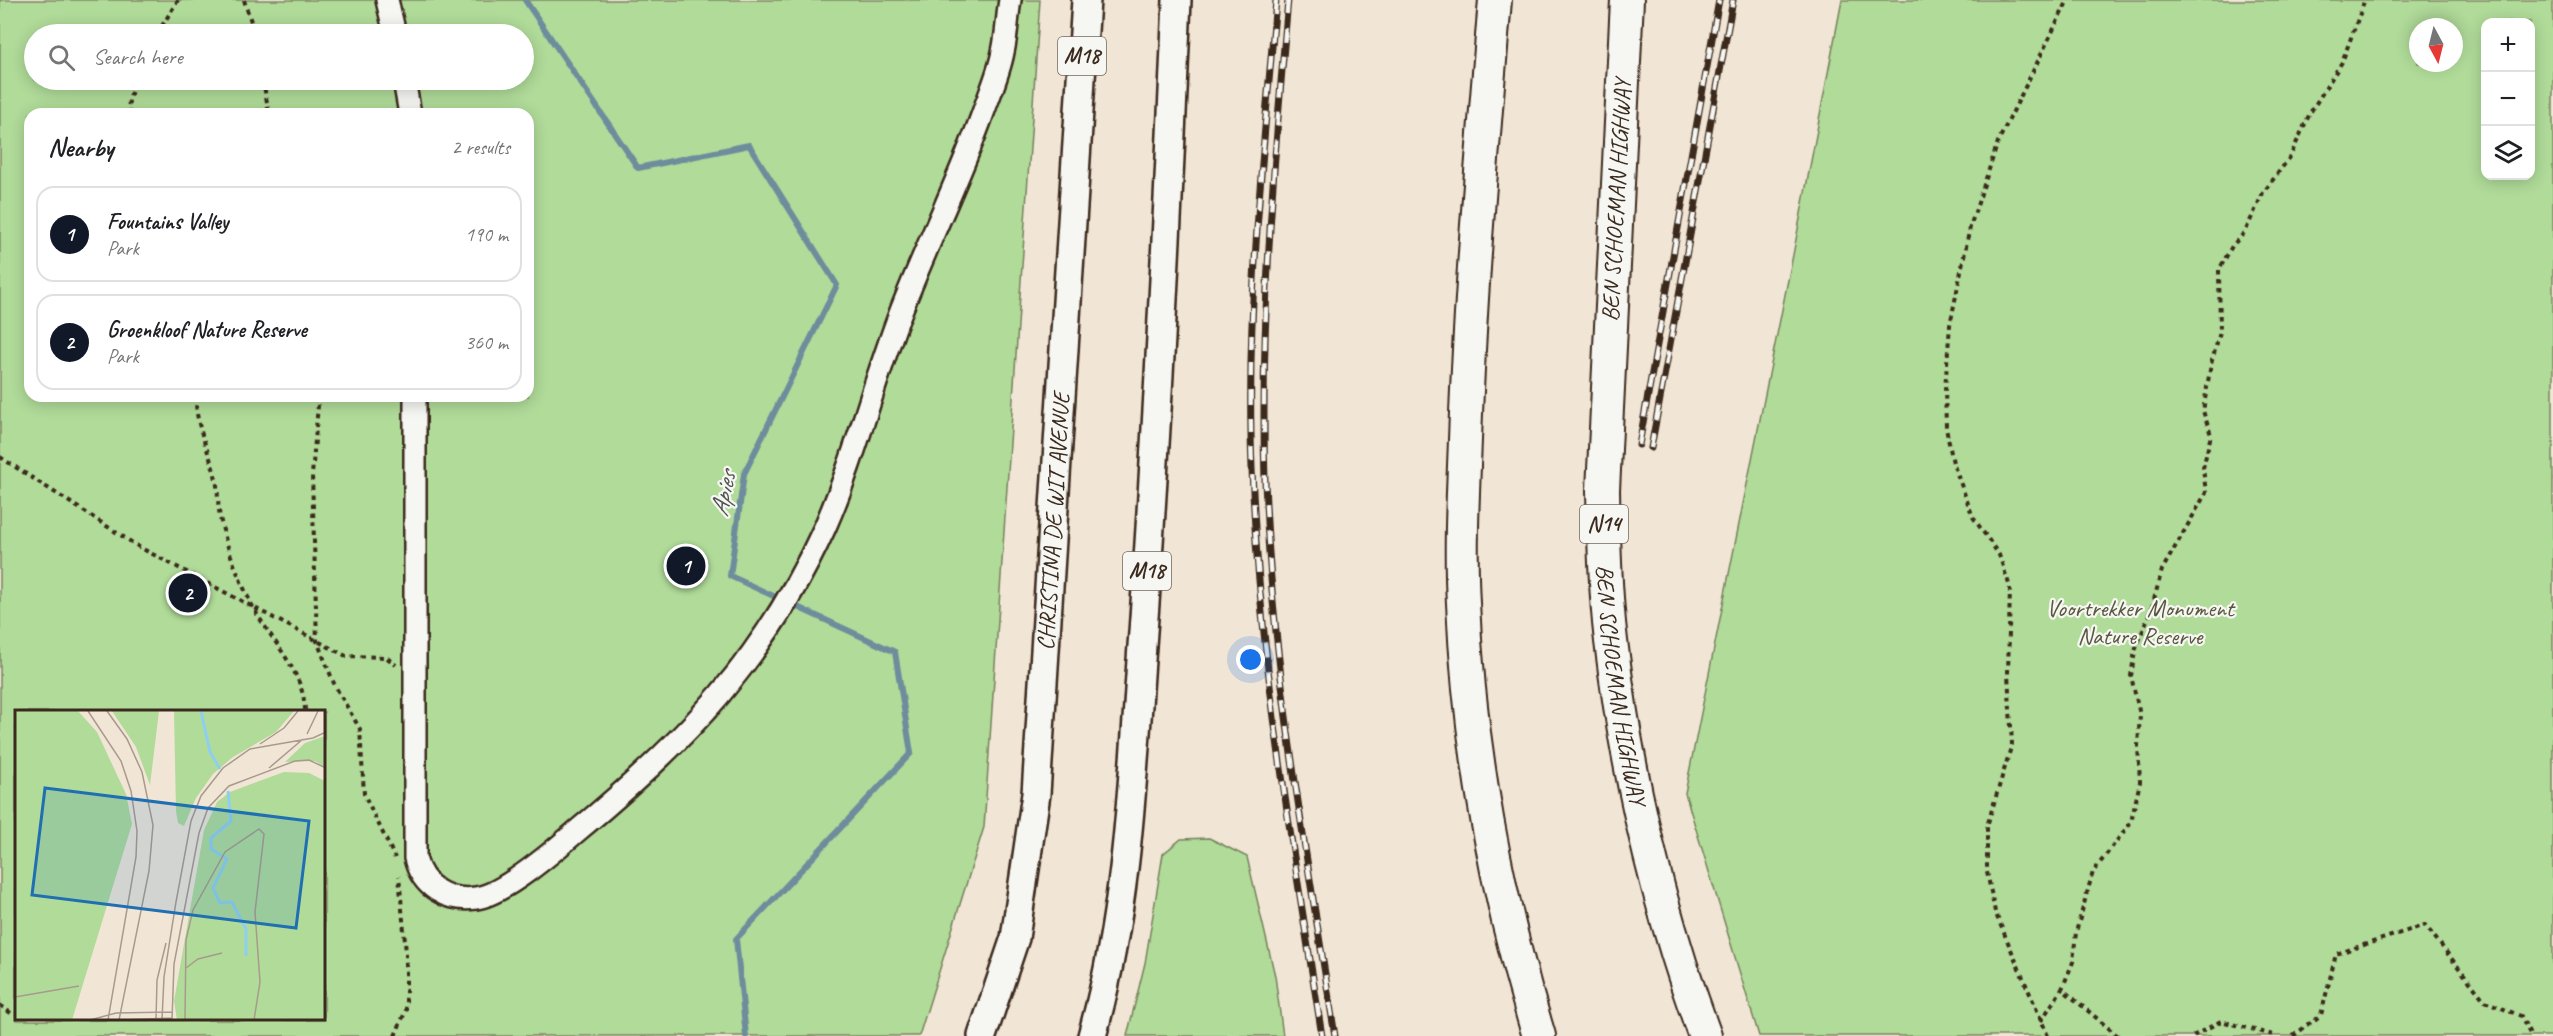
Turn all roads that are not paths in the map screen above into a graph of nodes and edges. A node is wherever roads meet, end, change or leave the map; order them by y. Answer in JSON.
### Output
{"nodes":[{"id":1,"x":387,"y":0,"type":"edge"},
{"id":2,"x":1010,"y":0,"type":"edge"},
{"id":3,"x":1086,"y":0,"type":"edge"},
{"id":4,"x":1177,"y":0,"type":"edge"},
{"id":5,"x":1184,"y":0,"type":"edge"},
{"id":6,"x":1495,"y":0,"type":"edge"},
{"id":7,"x":1627,"y":0,"type":"edge"},
{"id":8,"x":393,"y":24,"type":"edge"},
{"id":9,"x":406,"y":90,"type":"edge"},
{"id":10,"x":1173,"y":103,"type":"junction"},
{"id":11,"x":409,"y":108,"type":"edge"},
{"id":12,"x":415,"y":402,"type":"edge"},
{"id":13,"x":982,"y":1036,"type":"edge"},
{"id":14,"x":1092,"y":1036,"type":"edge"},
{"id":15,"x":1539,"y":1036,"type":"edge"},
{"id":16,"x":1705,"y":1036,"type":"edge"}],
"edges":[{"from":1,"to":8,"type":"lane"},
{"from":2,"to":12,"type":"lane"},
{"from":3,"to":13,"type":"main road","name":"CHRISTINA DE WIT AVENUE","number":"M18"},
{"from":4,"to":10,"type":"main road","number":"M18"},
{"from":5,"to":10,"type":"main road"},
{"from":6,"to":15,"type":"highway"},
{"from":7,"to":16,"type":"highway","name":"BEN SCHOEMAN HIGHWAY","number":"N14"},
{"from":9,"to":11,"type":"lane"},
{"from":10,"to":14,"type":"main road","number":"M18"}]}
